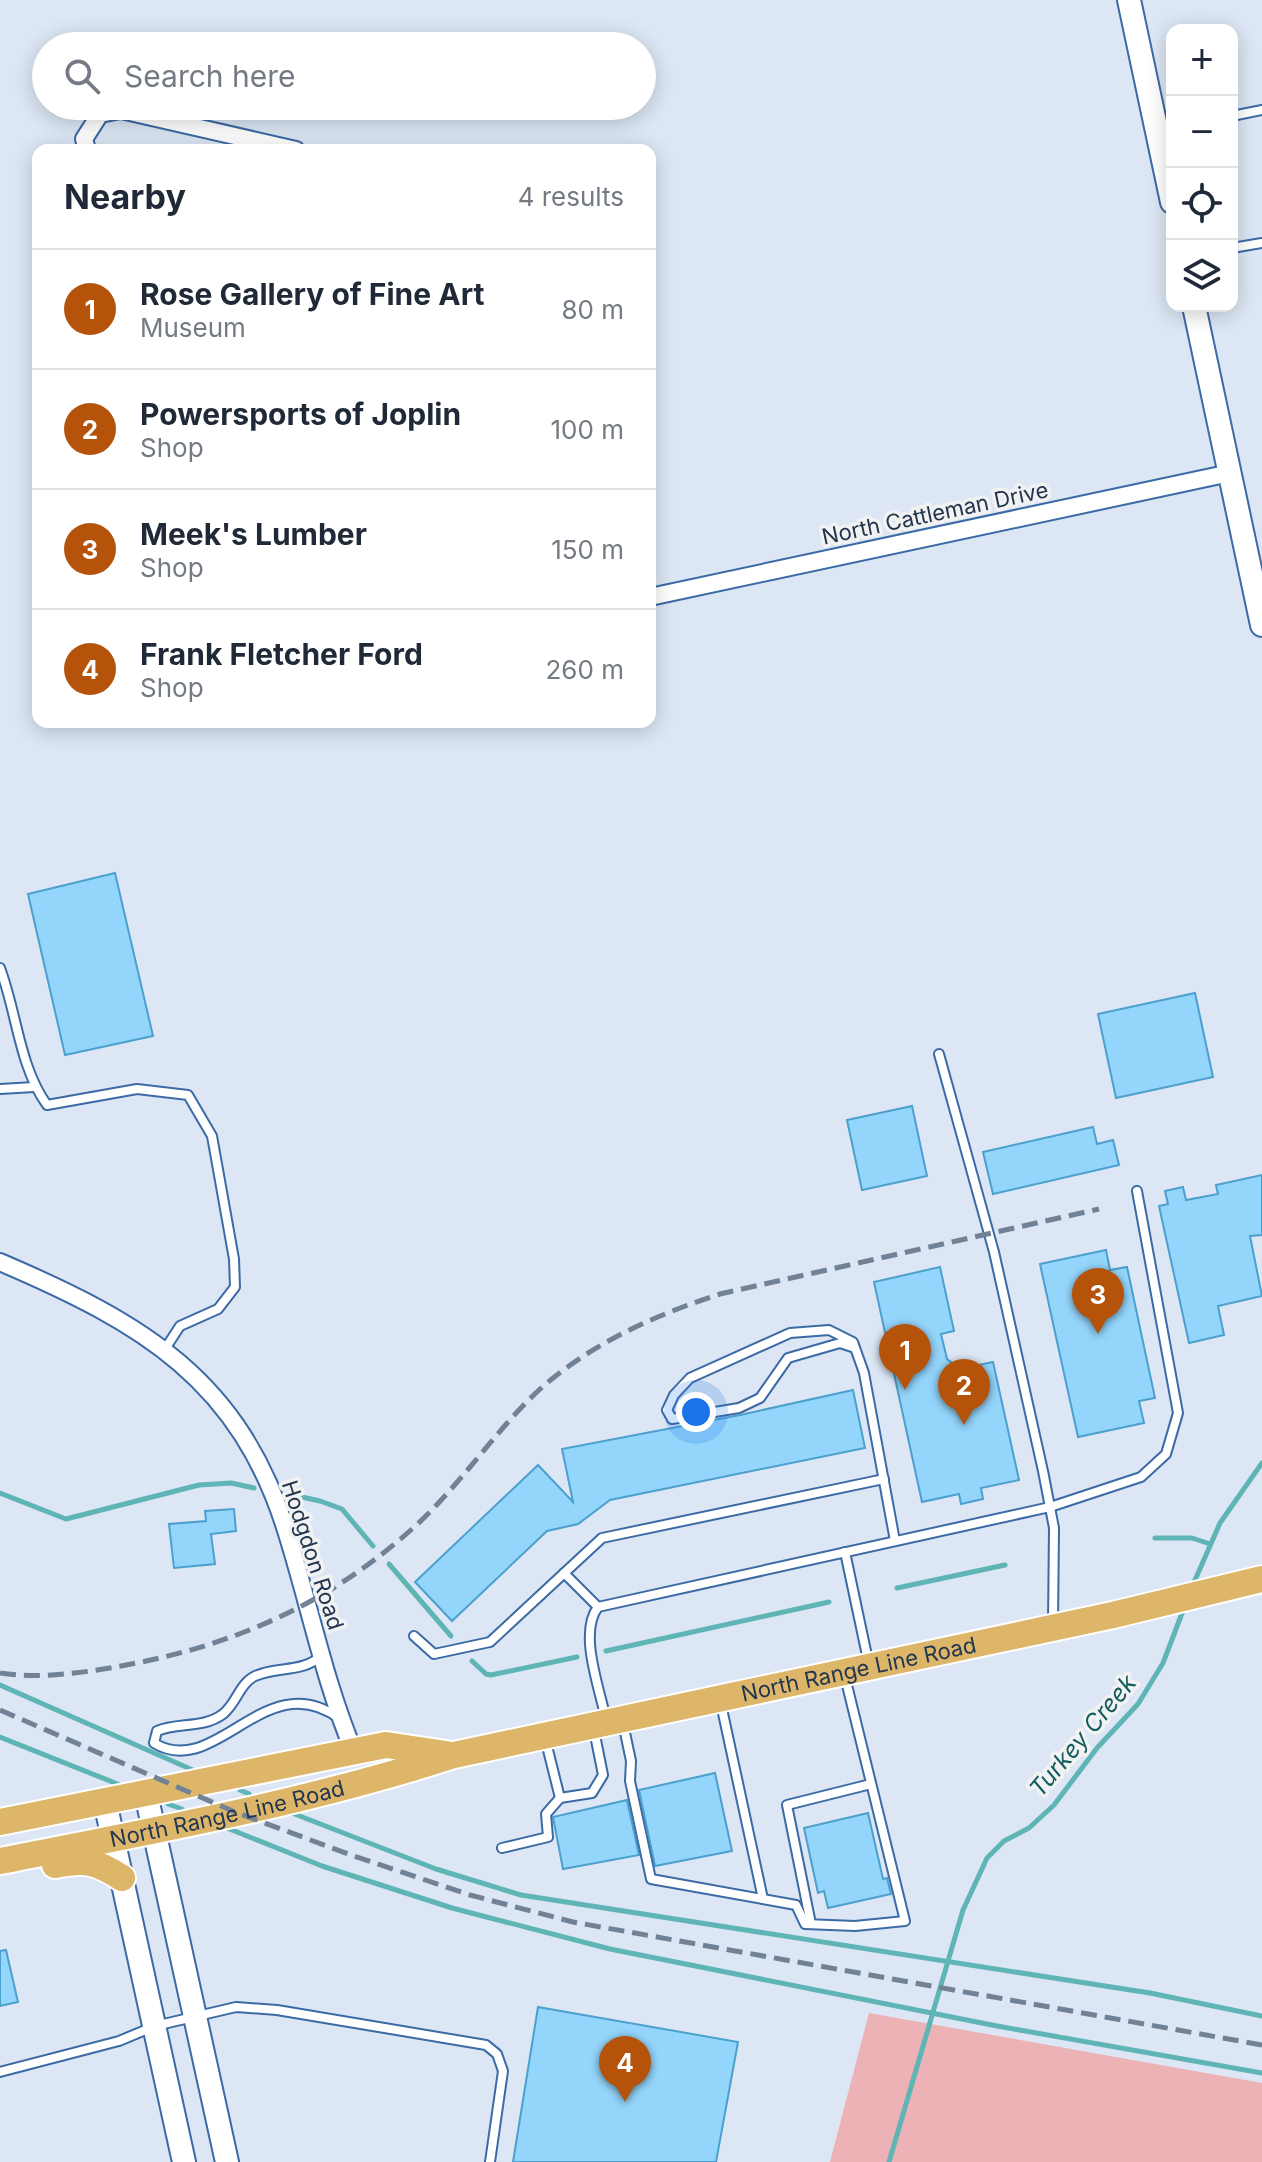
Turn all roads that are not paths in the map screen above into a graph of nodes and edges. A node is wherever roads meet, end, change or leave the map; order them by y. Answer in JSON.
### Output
{"nodes":[{"id":1,"x":1129,"y":0,"type":"edge"},
{"id":2,"x":1262,"y":110,"type":"edge"},
{"id":3,"x":1238,"y":115,"type":"edge"},
{"id":4,"x":96,"y":120,"type":"edge"},
{"id":5,"x":165,"y":120,"type":"edge"},
{"id":6,"x":85,"y":144,"type":"edge"},
{"id":7,"x":270,"y":144,"type":"edge"},
{"id":8,"x":1166,"y":168,"type":"edge"},
{"id":9,"x":1262,"y":243,"type":"edge"},
{"id":10,"x":1238,"y":247,"type":"edge"},
{"id":11,"x":1195,"y":312,"type":"edge"},
{"id":12,"x":1230,"y":473,"type":"junction"},
{"id":13,"x":656,"y":596,"type":"edge"},
{"id":14,"x":1262,"y":625,"type":"edge"},
{"id":15,"x":0,"y":968,"type":"edge"},
{"id":16,"x":939,"y":1054,"type":"dead end"},
{"id":17,"x":34,"y":1087,"type":"junction"},
{"id":18,"x":0,"y":1089,"type":"edge"},
{"id":19,"x":1137,"y":1191,"type":"dead end"},
{"id":20,"x":0,"y":1262,"type":"edge"},
{"id":21,"x":855,"y":1348,"type":"junction"},
{"id":22,"x":165,"y":1349,"type":"junction"},
{"id":23,"x":884,"y":1479,"type":"junction"},
{"id":24,"x":1050,"y":1507,"type":"junction"},
{"id":25,"x":895,"y":1541,"type":"junction"},
{"id":26,"x":845,"y":1552,"type":"junction"},
{"id":27,"x":564,"y":1573,"type":"junction"},
{"id":28,"x":1256,"y":1580,"type":"edge"},
{"id":29,"x":598,"y":1607,"type":"junction"},
{"id":30,"x":1053,"y":1628,"type":"junction"},
{"id":31,"x":414,"y":1636,"type":"dead end"},
{"id":32,"x":322,"y":1655,"type":"junction"},
{"id":33,"x":870,"y":1667,"type":"junction"},
{"id":34,"x":844,"y":1672,"type":"junction"},
{"id":35,"x":719,"y":1699,"type":"junction"},
{"id":36,"x":340,"y":1720,"type":"junction"},
{"id":37,"x":608,"y":1722,"type":"junction"},
{"id":38,"x":545,"y":1736,"type":"junction"},
{"id":39,"x":354,"y":1752,"type":"junction"},
{"id":40,"x":454,"y":1755,"type":"junction"},
{"id":41,"x":871,"y":1784,"type":"junction"},
{"id":42,"x":146,"y":1794,"type":"junction"},
{"id":43,"x":560,"y":1798,"type":"junction"},
{"id":44,"x":105,"y":1802,"type":"junction"},
{"id":45,"x":0,"y":1822,"type":"edge"},
{"id":46,"x":154,"y":1830,"type":"junction"},
{"id":47,"x":113,"y":1838,"type":"junction"},
{"id":48,"x":502,"y":1848,"type":"dead end"},
{"id":49,"x":0,"y":1861,"type":"edge"},
{"id":50,"x":0,"y":1875,"type":"edge"},
{"id":51,"x":122,"y":1878,"type":"junction"},
{"id":52,"x":763,"y":1899,"type":"junction"},
{"id":53,"x":811,"y":1924,"type":"junction"},
{"id":54,"x":195,"y":2016,"type":"junction"},
{"id":55,"x":155,"y":2026,"type":"junction"},
{"id":56,"x":0,"y":2072,"type":"edge"},
{"id":57,"x":184,"y":2162,"type":"edge"},
{"id":58,"x":227,"y":2162,"type":"edge"},
{"id":59,"x":490,"y":2162,"type":"edge"}],
"edges":[{"from":1,"to":8,"type":"street"},
{"from":2,"to":3,"type":"lane"},
{"from":4,"to":6,"type":"street"},
{"from":5,"to":7,"type":"street"},
{"from":9,"to":10,"type":"lane"},
{"from":11,"to":12,"type":"street"},
{"from":12,"to":13,"type":"street","name":"North Cattleman Drive"},
{"from":12,"to":14,"type":"street"},
{"from":15,"to":17,"type":"lane"},
{"from":16,"to":24,"type":"lane"},
{"from":17,"to":18,"type":"lane"},
{"from":17,"to":22,"type":"lane"},
{"from":19,"to":24,"type":"lane"},
{"from":20,"to":22,"type":"street","name":"Hodgdon Road"},
{"from":21,"to":21,"type":"lane"},
{"from":21,"to":23,"type":"lane"},
{"from":22,"to":32,"type":"street","name":"Hodgdon Road"},
{"from":23,"to":25,"type":"lane"},
{"from":23,"to":27,"type":"lane"},
{"from":24,"to":25,"type":"lane"},
{"from":24,"to":30,"type":"lane"},
{"from":25,"to":26,"type":"lane"},
{"from":26,"to":29,"type":"lane"},
{"from":26,"to":33,"type":"lane"},
{"from":27,"to":29,"type":"lane"},
{"from":27,"to":31,"type":"lane"},
{"from":28,"to":30,"type":"main road","name":"North Range Line Road"},
{"from":29,"to":37,"type":"lane"},
{"from":30,"to":33,"type":"main road","name":"North Range Line Road"},
{"from":32,"to":36,"type":"street","name":"Hodgdon Road"},
{"from":32,"to":36,"type":"lane"},
{"from":33,"to":34,"type":"main road","name":"North Range Line Road"},
{"from":34,"to":35,"type":"main road","name":"North Range Line Road"},
{"from":34,"to":41,"type":"lane"},
{"from":35,"to":37,"type":"main road","name":"North Range Line Road"},
{"from":35,"to":52,"type":"lane"},
{"from":36,"to":39,"type":"street","name":"Hodgdon Road"},
{"from":37,"to":38,"type":"main road","name":"North Range Line Road"},
{"from":37,"to":43,"type":"lane"},
{"from":37,"to":52,"type":"lane"},
{"from":38,"to":40,"type":"main road","name":"North Range Line Road"},
{"from":38,"to":43,"type":"lane"},
{"from":39,"to":40,"type":"main road","name":"North Range Line Road"},
{"from":39,"to":42,"type":"main road","name":"North Range Line Road"},
{"from":40,"to":46,"type":"main road","name":"North Range Line Road"},
{"from":41,"to":53,"type":"lane"},
{"from":41,"to":53,"type":"lane"},
{"from":42,"to":44,"type":"main road","name":"North Range Line Road"},
{"from":42,"to":46,"type":"street"},
{"from":43,"to":48,"type":"lane"},
{"from":44,"to":45,"type":"main road","name":"North Range Line Road"},
{"from":44,"to":47,"type":"street"},
{"from":46,"to":47,"type":"main road","name":"North Range Line Road"},
{"from":46,"to":54,"type":"street"},
{"from":47,"to":49,"type":"main road","name":"North Range Line Road"},
{"from":47,"to":51,"type":"street"},
{"from":50,"to":51,"type":"main road"},
{"from":51,"to":55,"type":"street"},
{"from":52,"to":53,"type":"lane"},
{"from":54,"to":55,"type":"lane"},
{"from":54,"to":58,"type":"street"},
{"from":54,"to":59,"type":"lane"},
{"from":55,"to":56,"type":"lane"},
{"from":55,"to":57,"type":"street"}]}
